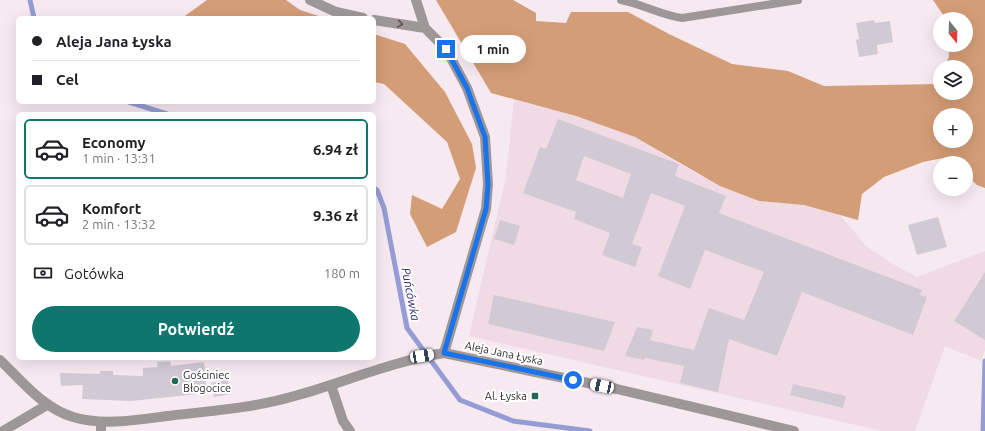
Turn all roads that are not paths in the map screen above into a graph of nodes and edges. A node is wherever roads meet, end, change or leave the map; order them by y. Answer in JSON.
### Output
{"nodes":[{"id":1,"x":310,"y":0,"type":"edge"},
{"id":2,"x":416,"y":0,"type":"edge"},
{"id":3,"x":621,"y":0,"type":"edge"},
{"id":4,"x":798,"y":0,"type":"edge"},
{"id":5,"x":354,"y":16,"type":"edge"},
{"id":6,"x":376,"y":20,"type":"edge"},
{"id":7,"x":425,"y":28,"type":"junction"},
{"id":8,"x":444,"y":353,"type":"junction"},
{"id":9,"x":0,"y":360,"type":"edge"},
{"id":10,"x":331,"y":384,"type":"junction"},
{"id":11,"x":47,"y":405,"type":"junction"},
{"id":12,"x":101,"y":426,"type":"edge"},
{"id":13,"x":3,"y":431,"type":"edge"},
{"id":14,"x":350,"y":431,"type":"edge"},
{"id":15,"x":794,"y":431,"type":"edge"}],
"edges":[{"from":1,"to":5,"type":"street"},
{"from":2,"to":7,"type":"street"},
{"from":3,"to":4,"type":"lane"},
{"from":6,"to":7,"type":"street","one_way":true},
{"from":7,"to":8,"type":"street"},
{"from":8,"to":10,"type":"street","name":"Aleja Jana Łyska"},
{"from":8,"to":15,"type":"street","name":"Aleja Jana Łyska"},
{"from":9,"to":11,"type":"street","name":"Aleja Jana Łyska"},
{"from":10,"to":12,"type":"street","name":"Aleja Jana Łyska"},
{"from":10,"to":14,"type":"street"},
{"from":11,"to":12,"type":"street","name":"Aleja Jana Łyska"},
{"from":11,"to":13,"type":"street"}]}
